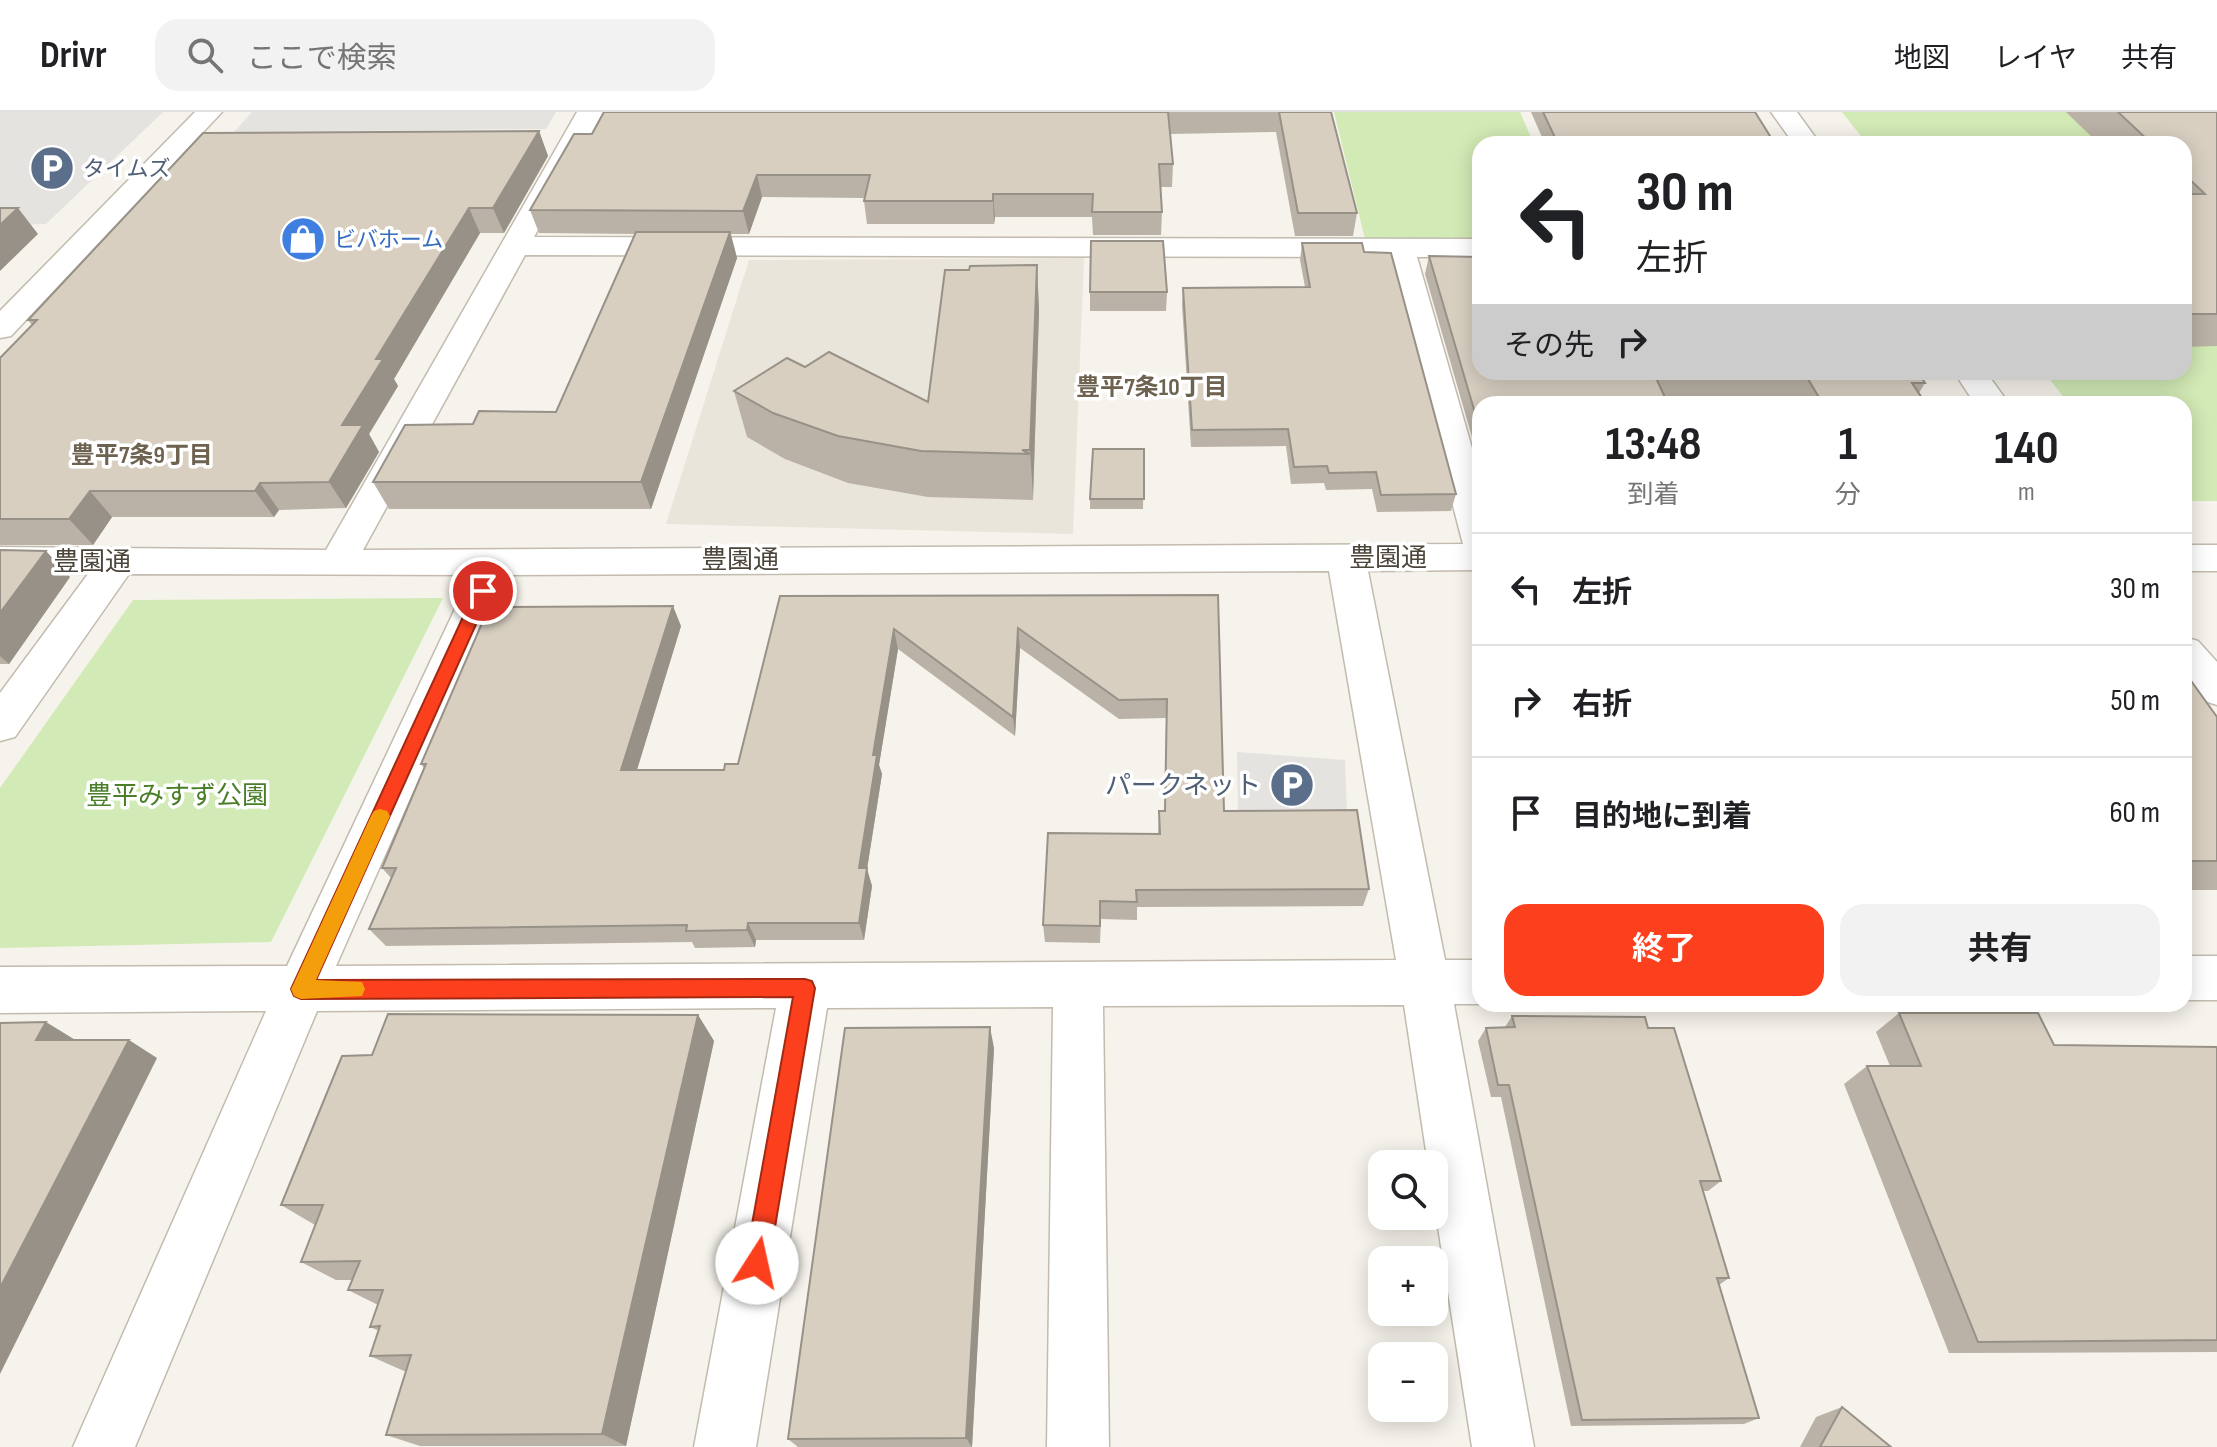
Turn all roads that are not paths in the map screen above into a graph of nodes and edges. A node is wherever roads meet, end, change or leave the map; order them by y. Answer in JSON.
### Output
{"nodes":[{"id":1,"x":209,"y":112,"type":"edge"},
{"id":2,"x":590,"y":112,"type":"edge"},
{"id":3,"x":1784,"y":112,"type":"edge"},
{"id":4,"x":1801,"y":136,"type":"edge"},
{"id":5,"x":515,"y":246,"type":"junction"},
{"id":6,"x":1400,"y":247,"type":"junction"},
{"id":7,"x":1472,"y":248,"type":"edge"},
{"id":8,"x":0,"y":329,"type":"edge"},
{"id":9,"x":1472,"y":512,"type":"edge"},
{"id":10,"x":1346,"y":557,"type":"junction"},
{"id":11,"x":1472,"y":557,"type":"edge"},
{"id":12,"x":2192,"y":558,"type":"edge"},
{"id":13,"x":2217,"y":558,"type":"edge"},
{"id":14,"x":0,"y":560,"type":"edge"},
{"id":15,"x":497,"y":560,"type":"junction"},
{"id":16,"x":118,"y":561,"type":"junction"},
{"id":17,"x":337,"y":563,"type":"junction"},
{"id":18,"x":2192,"y":661,"type":"edge"},
{"id":19,"x":2217,"y":689,"type":"edge"},
{"id":20,"x":0,"y":725,"type":"edge"},
{"id":21,"x":2192,"y":978,"type":"edge"},
{"id":22,"x":2217,"y":978,"type":"edge"},
{"id":23,"x":1078,"y":982,"type":"junction"},
{"id":24,"x":1425,"y":982,"type":"junction"},
{"id":25,"x":1472,"y":982,"type":"edge"},
{"id":26,"x":805,"y":988,"type":"junction"},
{"id":27,"x":301,"y":989,"type":"junction"},
{"id":28,"x":0,"y":990,"type":"edge"},
{"id":29,"x":104,"y":1447,"type":"edge"},
{"id":30,"x":725,"y":1447,"type":"edge"},
{"id":31,"x":1078,"y":1447,"type":"edge"},
{"id":32,"x":1503,"y":1447,"type":"edge"}],
"edges":[{"from":1,"to":8,"type":"street"},
{"from":2,"to":5,"type":"street"},
{"from":3,"to":4,"type":"street"},
{"from":5,"to":6,"type":"street"},
{"from":5,"to":17,"type":"street"},
{"from":6,"to":7,"type":"street"},
{"from":6,"to":9,"type":"street"},
{"from":10,"to":11,"type":"street","name":"豊園通"},
{"from":10,"to":15,"type":"street","name":"豊園通"},
{"from":10,"to":24,"type":"street"},
{"from":12,"to":13,"type":"street"},
{"from":14,"to":16,"type":"street","name":"豊園通"},
{"from":15,"to":17,"type":"street","name":"豊園通"},
{"from":15,"to":27,"type":"street"},
{"from":16,"to":17,"type":"street","name":"豊園通"},
{"from":16,"to":20,"type":"street"},
{"from":18,"to":19,"type":"street"},
{"from":21,"to":22,"type":"street"},
{"from":23,"to":24,"type":"street"},
{"from":23,"to":26,"type":"street"},
{"from":23,"to":31,"type":"street"},
{"from":24,"to":25,"type":"street"},
{"from":24,"to":32,"type":"street"},
{"from":26,"to":27,"type":"street"},
{"from":26,"to":30,"type":"street"},
{"from":27,"to":28,"type":"street"},
{"from":27,"to":29,"type":"street"}]}
